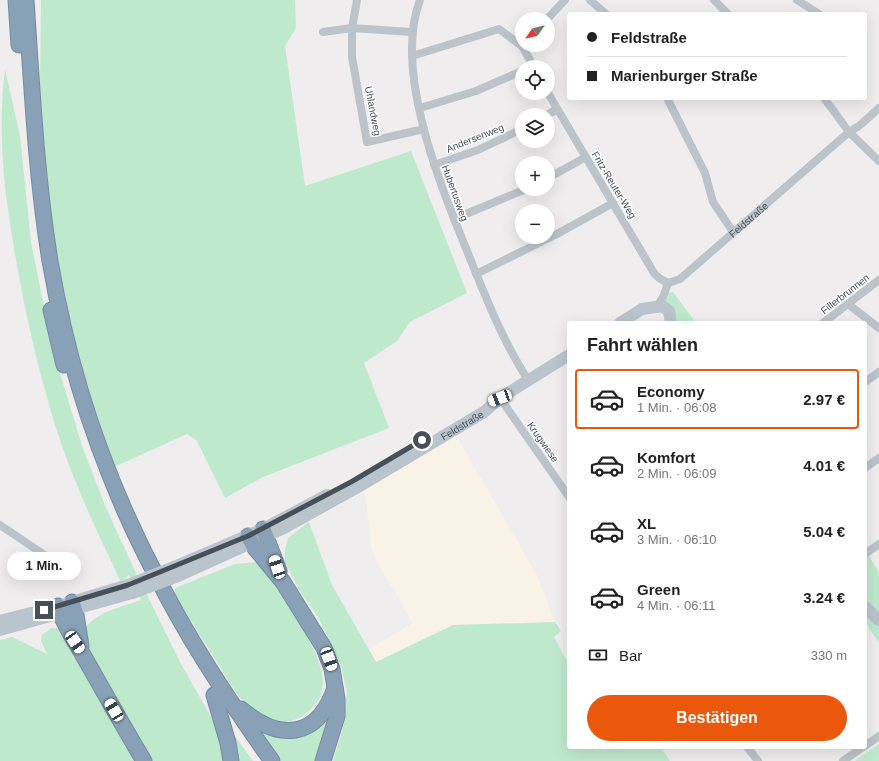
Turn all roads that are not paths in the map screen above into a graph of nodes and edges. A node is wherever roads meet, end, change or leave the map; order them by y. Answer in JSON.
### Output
{"nodes":[{"id":1,"x":357,"y":0,"type":"edge"},
{"id":2,"x":420,"y":0,"type":"edge"},
{"id":3,"x":565,"y":0,"type":"edge"},
{"id":4,"x":590,"y":0,"type":"edge"},
{"id":5,"x":714,"y":0,"type":"edge"},
{"id":6,"x":797,"y":0,"type":"edge"},
{"id":7,"x":18,"y":1,"type":"edge"},
{"id":8,"x":554,"y":12,"type":"edge"},
{"id":9,"x":604,"y":12,"type":"edge"},
{"id":10,"x":726,"y":12,"type":"edge"},
{"id":11,"x":815,"y":12,"type":"edge"},
{"id":12,"x":352,"y":28,"type":"junction"},
{"id":13,"x":323,"y":32,"type":"dead end"},
{"id":14,"x":412,"y":32,"type":"junction"},
{"id":15,"x":515,"y":40,"type":"edge"},
{"id":16,"x":412,"y":56,"type":"junction"},
{"id":17,"x":515,"y":74,"type":"edge"},
{"id":18,"x":552,"y":100,"type":"edge"},
{"id":19,"x":668,"y":100,"type":"edge"},
{"id":20,"x":825,"y":100,"type":"edge"},
{"id":21,"x":420,"y":108,"type":"junction"},
{"id":22,"x":879,"y":108,"type":"edge"},
{"id":23,"x":557,"y":109,"type":"joint"},
{"id":24,"x":424,"y":128,"type":"junction"},
{"id":25,"x":515,"y":132,"type":"edge"},
{"id":26,"x":849,"y":132,"type":"junction"},
{"id":27,"x":586,"y":157,"type":"junction"},
{"id":28,"x":879,"y":161,"type":"edge"},
{"id":29,"x":434,"y":165,"type":"junction"},
{"id":30,"x":555,"y":174,"type":"edge"},
{"id":31,"x":515,"y":194,"type":"edge"},
{"id":32,"x":613,"y":203,"type":"junction"},
{"id":33,"x":454,"y":220,"type":"junction"},
{"id":34,"x":733,"y":232,"type":"junction"},
{"id":35,"x":476,"y":274,"type":"junction"},
{"id":36,"x":879,"y":280,"type":"edge"},
{"id":37,"x":668,"y":283,"type":"junction"},
{"id":38,"x":848,"y":304,"type":"junction"},
{"id":39,"x":656,"y":308,"type":"junction"},
{"id":40,"x":623,"y":321,"type":"edge"},
{"id":41,"x":666,"y":321,"type":"edge"},
{"id":42,"x":670,"y":321,"type":"edge"},
{"id":43,"x":827,"y":321,"type":"edge"},
{"id":44,"x":879,"y":328,"type":"edge"},
{"id":45,"x":567,"y":356,"type":"edge"},
{"id":46,"x":879,"y":372,"type":"edge"},
{"id":47,"x":528,"y":380,"type":"junction"},
{"id":48,"x":867,"y":381,"type":"edge"},
{"id":49,"x":500,"y":398,"type":"junction"},
{"id":50,"x":879,"y":458,"type":"edge"},
{"id":51,"x":867,"y":467,"type":"edge"},
{"id":52,"x":567,"y":494,"type":"edge"},
{"id":53,"x":0,"y":525,"type":"edge"},
{"id":54,"x":265,"y":533,"type":"junction"},
{"id":55,"x":250,"y":540,"type":"junction"},
{"id":56,"x":879,"y":544,"type":"edge"},
{"id":57,"x":867,"y":553,"type":"edge"},
{"id":58,"x":52,"y":560,"type":"dead end"},
{"id":59,"x":176,"y":571,"type":"junction"},
{"id":60,"x":283,"y":582,"type":"junction"},
{"id":61,"x":66,"y":608,"type":"junction"},
{"id":62,"x":867,"y":609,"type":"edge"},
{"id":63,"x":879,"y":620,"type":"edge"},
{"id":64,"x":0,"y":621,"type":"edge"},
{"id":65,"x":0,"y":630,"type":"edge"},
{"id":66,"x":335,"y":688,"type":"junction"},
{"id":67,"x":214,"y":695,"type":"junction"},
{"id":68,"x":230,"y":700,"type":"junction"},
{"id":69,"x":879,"y":736,"type":"edge"},
{"id":70,"x":867,"y":744,"type":"edge"},
{"id":71,"x":749,"y":749,"type":"edge"},
{"id":72,"x":860,"y":749,"type":"edge"},
{"id":73,"x":144,"y":761,"type":"edge"},
{"id":74,"x":230,"y":761,"type":"edge"},
{"id":75,"x":260,"y":761,"type":"edge"},
{"id":76,"x":272,"y":761,"type":"edge"},
{"id":77,"x":323,"y":761,"type":"edge"},
{"id":78,"x":758,"y":761,"type":"edge"},
{"id":79,"x":843,"y":761,"type":"edge"}],
"edges":[{"from":1,"to":12,"type":"street","name":"Uhlandweg"},
{"from":2,"to":14,"type":"street","name":"Hubertusweg"},
{"from":3,"to":8,"type":"street"},
{"from":4,"to":9,"type":"street"},
{"from":5,"to":10,"type":"street"},
{"from":6,"to":11,"type":"street"},
{"from":7,"to":67,"type":"highway"},
{"from":7,"to":68,"type":"highway"},
{"from":12,"to":13,"type":"street"},
{"from":12,"to":14,"type":"street"},
{"from":12,"to":24,"type":"street","name":"Uhlandweg"},
{"from":14,"to":16,"type":"street","name":"Hubertusweg"},
{"from":15,"to":16,"type":"street"},
{"from":16,"to":21,"type":"street","name":"Hubertusweg"},
{"from":17,"to":21,"type":"street"},
{"from":18,"to":23,"type":"street","name":"Fritz-Reuter-Weg"},
{"from":19,"to":34,"type":"street"},
{"from":20,"to":26,"type":"street"},
{"from":21,"to":24,"type":"street","name":"Hubertusweg"},
{"from":22,"to":26,"type":"street","name":"Feldstraße"},
{"from":23,"to":27,"type":"street","name":"Fritz-Reuter-Weg"},
{"from":24,"to":29,"type":"street","name":"Hubertusweg"},
{"from":25,"to":29,"type":"street","name":"Andersenweg"},
{"from":26,"to":28,"type":"street"},
{"from":26,"to":34,"type":"street","name":"Feldstraße"},
{"from":27,"to":30,"type":"street"},
{"from":27,"to":32,"type":"street","name":"Fritz-Reuter-Weg"},
{"from":29,"to":33,"type":"street","name":"Hubertusweg"},
{"from":31,"to":33,"type":"street"},
{"from":32,"to":35,"type":"street"},
{"from":32,"to":37,"type":"street","name":"Fritz-Reuter-Weg"},
{"from":33,"to":35,"type":"street","name":"Hubertusweg"},
{"from":34,"to":37,"type":"street","name":"Feldstraße"},
{"from":35,"to":47,"type":"street","name":"Hubertusweg"},
{"from":36,"to":38,"type":"street","name":"Fillerbrunnen"},
{"from":37,"to":39,"type":"street"},
{"from":38,"to":43,"type":"street","name":"Fillerbrunnen"},
{"from":38,"to":44,"type":"street"},
{"from":39,"to":40,"type":"street"},
{"from":39,"to":41,"type":"street"},
{"from":39,"to":42,"type":"street"},
{"from":45,"to":47,"type":"street","name":"Feldstraße"},
{"from":46,"to":48,"type":"street"},
{"from":47,"to":49,"type":"street","name":"Feldstraße"},
{"from":49,"to":52,"type":"street","name":"Krugwiese"},
{"from":49,"to":54,"type":"street","name":"Feldstraße"},
{"from":50,"to":51,"type":"street"},
{"from":53,"to":58,"type":"street"},
{"from":54,"to":55,"type":"street","name":"Feldstraße"},
{"from":54,"to":60,"type":"highway"},
{"from":55,"to":59,"type":"street","name":"Feldstraße"},
{"from":55,"to":59,"type":"street","name":"Feldstraße"},
{"from":55,"to":60,"type":"highway"},
{"from":56,"to":57,"type":"street"},
{"from":59,"to":61,"type":"street","bridge":true},
{"from":60,"to":66,"type":"highway"},
{"from":61,"to":64,"type":"street"},
{"from":61,"to":65,"type":"street"},
{"from":61,"to":73,"type":"highway"},
{"from":62,"to":63,"type":"street"},
{"from":66,"to":68,"type":"highway"},
{"from":66,"to":77,"type":"highway"},
{"from":67,"to":74,"type":"highway"},
{"from":67,"to":75,"type":"highway"},
{"from":68,"to":76,"type":"highway"},
{"from":69,"to":70,"type":"street"},
{"from":71,"to":78,"type":"street"},
{"from":72,"to":79,"type":"street"}]}
